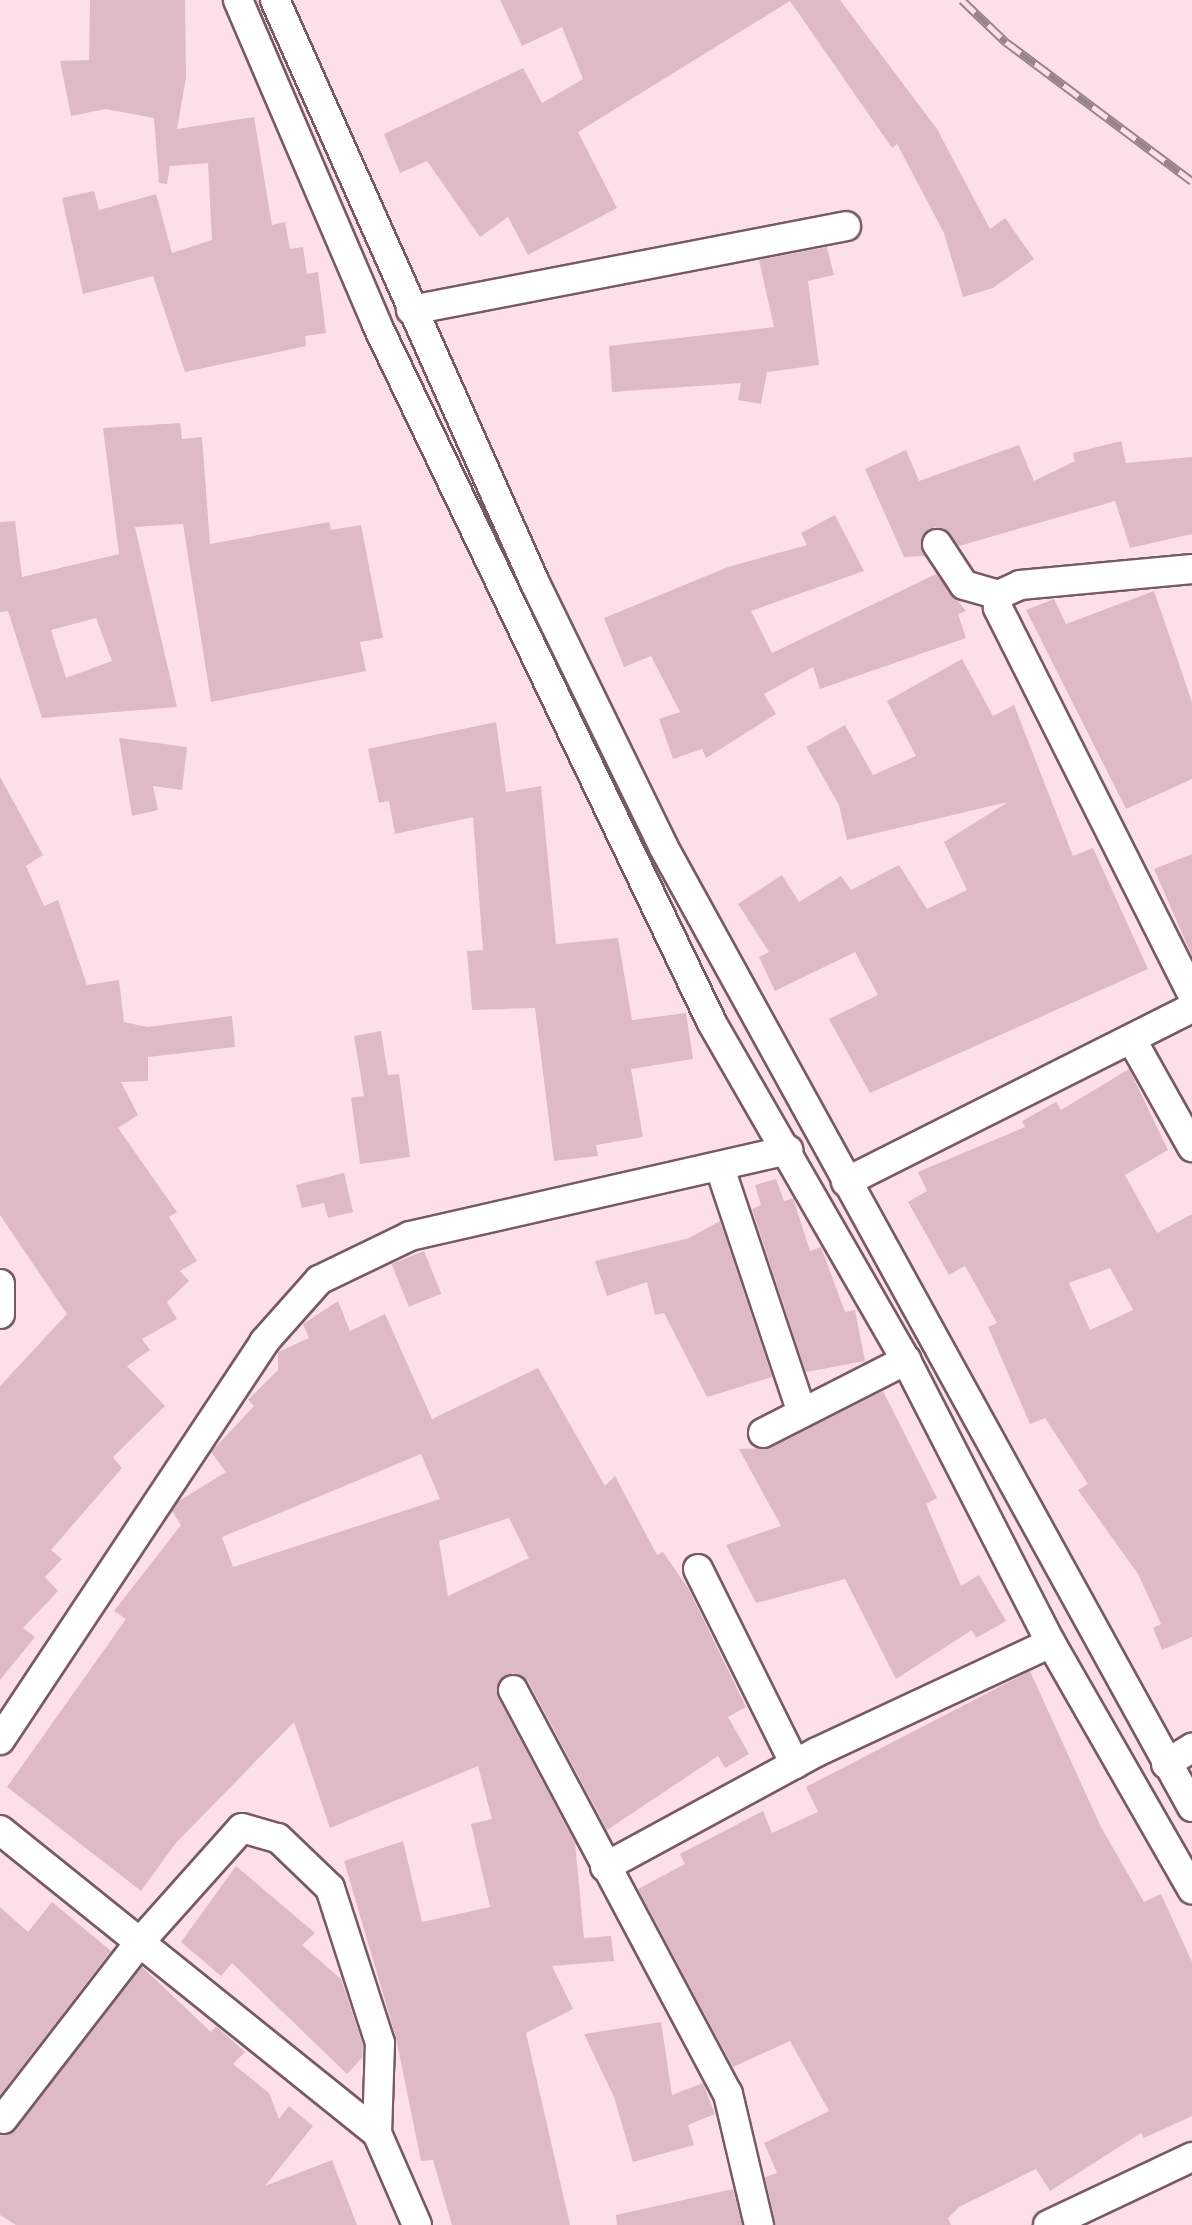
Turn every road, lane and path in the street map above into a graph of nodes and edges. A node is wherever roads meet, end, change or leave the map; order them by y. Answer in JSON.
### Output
{"nodes":[{"id":1,"x":238,"y":0,"type":"edge"},
{"id":2,"x":275,"y":0,"type":"edge"},
{"id":3,"x":846,"y":226,"type":"dead end"},
{"id":4,"x":411,"y":310,"type":"junction"},
{"id":5,"x":937,"y":544,"type":"dead end"},
{"id":6,"x":1192,"y":569,"type":"edge"},
{"id":7,"x":998,"y":595,"type":"junction"},
{"id":8,"x":565,"y":646,"type":"junction"},
{"id":9,"x":537,"y":657,"type":"junction"},
{"id":10,"x":1192,"y":994,"type":"edge"},
{"id":11,"x":1192,"y":1008,"type":"edge"},
{"id":12,"x":1132,"y":1040,"type":"junction"},
{"id":13,"x":1192,"y":1147,"type":"edge"},
{"id":14,"x":788,"y":1150,"type":"junction"},
{"id":15,"x":720,"y":1168,"type":"junction"},
{"id":16,"x":846,"y":1182,"type":"junction"},
{"id":17,"x":0,"y":1284,"type":"edge"},
{"id":18,"x":0,"y":1314,"type":"edge"},
{"id":19,"x":906,"y":1360,"type":"junction"},
{"id":20,"x":802,"y":1413,"type":"junction"},
{"id":21,"x":763,"y":1433,"type":"dead end"},
{"id":22,"x":698,"y":1569,"type":"dead end"},
{"id":23,"x":1051,"y":1643,"type":"junction"},
{"id":24,"x":513,"y":1690,"type":"dead end"},
{"id":25,"x":0,"y":1740,"type":"edge"},
{"id":26,"x":1192,"y":1748,"type":"edge"},
{"id":27,"x":795,"y":1764,"type":"junction"},
{"id":28,"x":1166,"y":1764,"type":"junction"},
{"id":29,"x":1192,"y":1807,"type":"edge"},
{"id":30,"x":0,"y":1830,"type":"edge"},
{"id":31,"x":605,"y":1867,"type":"junction"},
{"id":32,"x":1192,"y":1889,"type":"edge"},
{"id":33,"x":139,"y":1943,"type":"junction"},
{"id":34,"x":3,"y":2119,"type":"dead end"},
{"id":35,"x":377,"y":2133,"type":"junction"},
{"id":36,"x":1192,"y":2157,"type":"edge"},
{"id":37,"x":417,"y":2225,"type":"edge"},
{"id":38,"x":759,"y":2225,"type":"edge"},
{"id":39,"x":1048,"y":2225,"type":"edge"}],
"edges":[{"from":1,"to":9,"type":"street"},
{"from":2,"to":4,"type":"street"},
{"from":3,"to":4,"type":"street"},
{"from":4,"to":8,"type":"street"},
{"from":5,"to":7,"type":"street"},
{"from":6,"to":7,"type":"street"},
{"from":7,"to":10,"type":"street"},
{"from":8,"to":9,"type":"street"},
{"from":8,"to":16,"type":"street"},
{"from":9,"to":14,"type":"street"},
{"from":11,"to":12,"type":"street"},
{"from":12,"to":13,"type":"street"},
{"from":12,"to":16,"type":"street"},
{"from":14,"to":15,"type":"street"},
{"from":14,"to":19,"type":"street"},
{"from":15,"to":20,"type":"street"},
{"from":15,"to":25,"type":"street"},
{"from":16,"to":28,"type":"street"},
{"from":17,"to":18,"type":"street"},
{"from":19,"to":20,"type":"street"},
{"from":19,"to":23,"type":"street"},
{"from":20,"to":21,"type":"street"},
{"from":22,"to":27,"type":"street"},
{"from":23,"to":27,"type":"street"},
{"from":23,"to":32,"type":"street"},
{"from":24,"to":31,"type":"street"},
{"from":26,"to":28,"type":"street"},
{"from":27,"to":31,"type":"street"},
{"from":28,"to":29,"type":"street"},
{"from":30,"to":33,"type":"street"},
{"from":31,"to":38,"type":"street"},
{"from":33,"to":34,"type":"street"},
{"from":33,"to":35,"type":"street"},
{"from":33,"to":35,"type":"street"},
{"from":35,"to":37,"type":"street"},
{"from":36,"to":39,"type":"street"}]}
